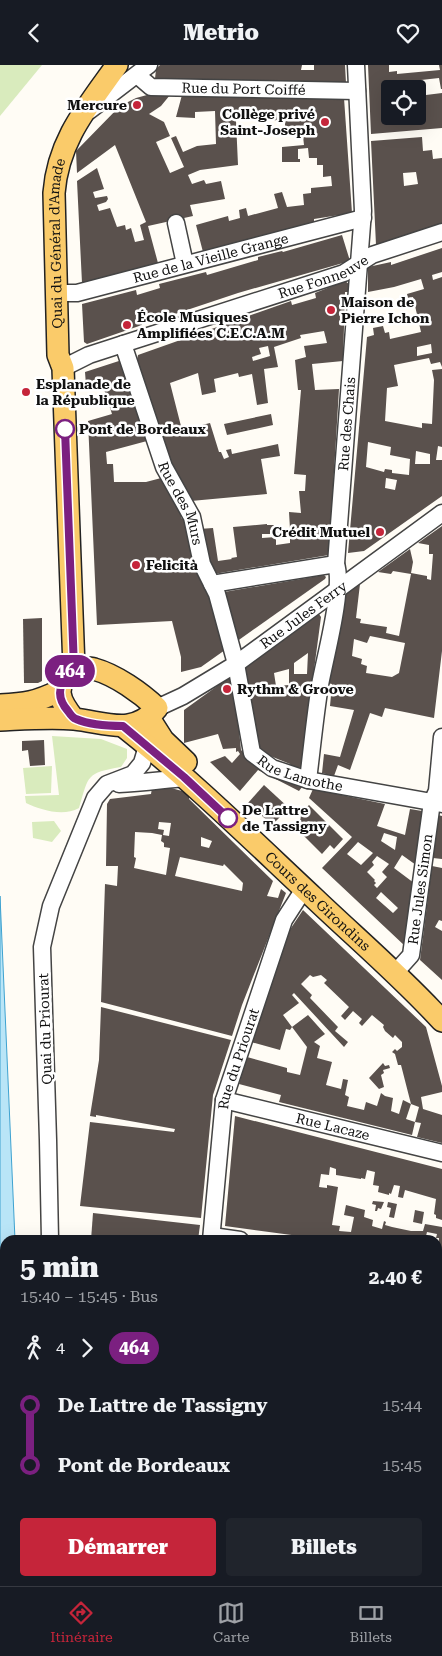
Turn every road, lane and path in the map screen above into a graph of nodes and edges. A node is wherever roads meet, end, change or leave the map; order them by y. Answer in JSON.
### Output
{"nodes":[{"id":1,"x":118,"y":65,"type":"edge"},
{"id":2,"x":356,"y":65,"type":"edge"},
{"id":3,"x":143,"y":70,"type":"edge"},
{"id":4,"x":357,"y":91,"type":"junction"},
{"id":5,"x":77,"y":120,"type":"junction"},
{"id":6,"x":363,"y":218,"type":"junction"},
{"id":7,"x":176,"y":223,"type":"dead end"},
{"id":8,"x":442,"y":232,"type":"edge"},
{"id":9,"x":359,"y":263,"type":"junction"},
{"id":10,"x":185,"y":264,"type":"junction"},
{"id":11,"x":56,"y":293,"type":"junction"},
{"id":12,"x":123,"y":344,"type":"junction"},
{"id":13,"x":63,"y":369,"type":"junction"},
{"id":14,"x":442,"y":513,"type":"edge"},
{"id":15,"x":336,"y":564,"type":"junction"},
{"id":16,"x":212,"y":584,"type":"junction"},
{"id":17,"x":338,"y":590,"type":"junction"},
{"id":18,"x":236,"y":664,"type":"junction"},
{"id":19,"x":74,"y":668,"type":"junction"},
{"id":20,"x":59,"y":691,"type":"junction"},
{"id":21,"x":14,"y":709,"type":"edge"},
{"id":22,"x":153,"y":713,"type":"junction"},
{"id":23,"x":74,"y":719,"type":"junction"},
{"id":24,"x":0,"y":720,"type":"edge"},
{"id":25,"x":123,"y":726,"type":"junction"},
{"id":26,"x":442,"y":737,"type":"edge"},
{"id":27,"x":147,"y":746,"type":"junction"},
{"id":28,"x":184,"y":777,"type":"junction"},
{"id":29,"x":308,"y":780,"type":"junction"},
{"id":30,"x":106,"y":784,"type":"junction"},
{"id":31,"x":437,"y":803,"type":"edge"},
{"id":32,"x":304,"y":889,"type":"junction"},
{"id":33,"x":397,"y":971,"type":"junction"},
{"id":34,"x":442,"y":1009,"type":"edge"},
{"id":35,"x":442,"y":1021,"type":"edge"},
{"id":36,"x":224,"y":1100,"type":"junction"},
{"id":37,"x":442,"y":1153,"type":"edge"},
{"id":38,"x":50,"y":1235,"type":"edge"},
{"id":39,"x":211,"y":1235,"type":"edge"}],
"edges":[{"from":1,"to":5,"type":"main road","name":"Quai du Général d'Amade"},
{"from":2,"to":4,"type":"street","name":"Rue des Chais"},
{"from":3,"to":4,"type":"street","name":"Rue du Port Coiffé"},
{"from":3,"to":5,"type":"street"},
{"from":4,"to":6,"type":"street","name":"Rue des Chais"},
{"from":5,"to":11,"type":"main road","name":"Quai du Général d'Amade"},
{"from":6,"to":9,"type":"street","name":"Rue des Chais"},
{"from":6,"to":10,"type":"street","name":"Rue de la Vieille Grange"},
{"from":7,"to":10,"type":"street"},
{"from":8,"to":9,"type":"street","name":"Rue Fonneuve"},
{"from":9,"to":12,"type":"street","name":"Rue Fonneuve"},
{"from":9,"to":15,"type":"street","name":"Rue des Chais"},
{"from":10,"to":11,"type":"street","name":"Rue de la Vieille Grange"},
{"from":11,"to":13,"type":"main road","name":"Quai du Général d'Amade"},
{"from":12,"to":13,"type":"street","name":"Rue Fonneuve"},
{"from":12,"to":16,"type":"street","name":"Rue des Murs"},
{"from":13,"to":19,"type":"main road","name":"Quai du Général d'Amade"},
{"from":14,"to":17,"type":"street","name":"Rue Jules Ferry"},
{"from":15,"to":16,"type":"street"},
{"from":15,"to":17,"type":"street","name":"Rue des Chais"},
{"from":16,"to":18,"type":"street","name":"Rue des Murs"},
{"from":17,"to":18,"type":"street","name":"Rue Jules Ferry"},
{"from":17,"to":29,"type":"street","name":"Rue des Chais"},
{"from":18,"to":22,"type":"street","name":"Rue Jules Ferry"},
{"from":18,"to":29,"type":"street","name":"Rue Lamothe"},
{"from":19,"to":20,"type":"main road"},
{"from":19,"to":22,"type":"main road","name":"Cours des Girondins"},
{"from":20,"to":21,"type":"main road"},
{"from":20,"to":23,"type":"main road"},
{"from":21,"to":23,"type":"main road"},
{"from":21,"to":24,"type":"main road"},
{"from":22,"to":25,"type":"main road"},
{"from":22,"to":33,"type":"main road","name":"Cours des Girondins"},
{"from":23,"to":25,"type":"main road"},
{"from":25,"to":27,"type":"main road","name":"Cours des Girondins"},
{"from":26,"to":31,"type":"street","name":"Rue Jules Simon"},
{"from":27,"to":28,"type":"main road","name":"Cours des Girondins"},
{"from":27,"to":30,"type":"street"},
{"from":28,"to":30,"type":"street"},
{"from":28,"to":32,"type":"main road","name":"Cours des Girondins"},
{"from":29,"to":31,"type":"street","name":"Rue Lamothe"},
{"from":30,"to":38,"type":"street","name":"Quai du Priourat"},
{"from":31,"to":33,"type":"street","name":"Rue Jules Simon"},
{"from":32,"to":33,"type":"main road","name":"Cours des Girondins"},
{"from":32,"to":36,"type":"street","name":"Rue du Priourat"},
{"from":33,"to":34,"type":"main road","name":"Cours des Girondins"},
{"from":33,"to":35,"type":"main road","name":"Cours des Girondins"},
{"from":36,"to":37,"type":"street","name":"Rue Lacaze"},
{"from":36,"to":39,"type":"street","name":"Rue du Priourat"}]}
